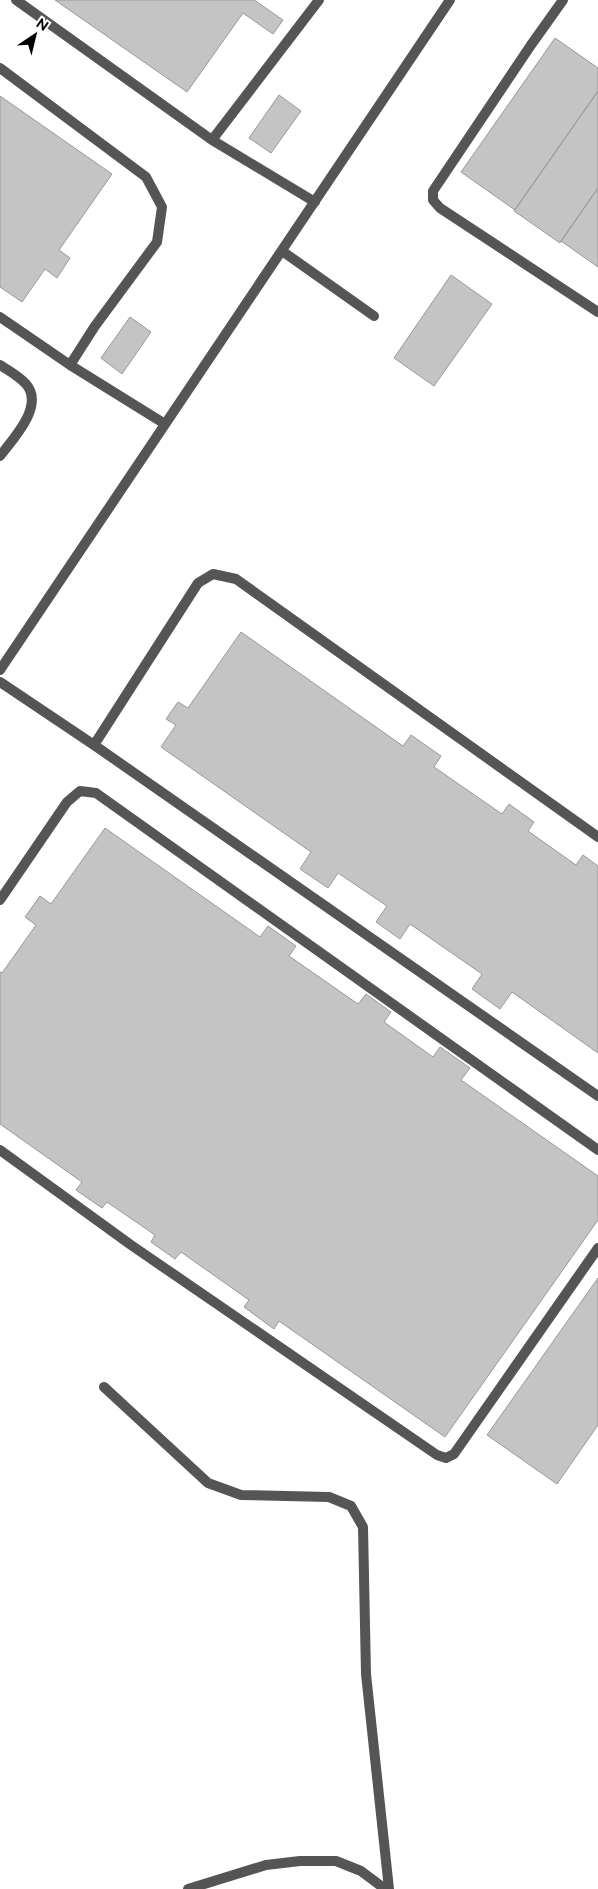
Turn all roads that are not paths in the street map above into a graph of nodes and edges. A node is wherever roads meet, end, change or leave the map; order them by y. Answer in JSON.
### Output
{"nodes":[{"id":1,"x":16,"y":0,"type":"edge"},
{"id":2,"x":320,"y":0,"type":"edge"},
{"id":3,"x":450,"y":0,"type":"edge"},
{"id":4,"x":563,"y":0,"type":"edge"},
{"id":5,"x":0,"y":68,"type":"edge"},
{"id":6,"x":212,"y":140,"type":"junction"},
{"id":7,"x":315,"y":202,"type":"junction"},
{"id":8,"x":282,"y":251,"type":"junction"},
{"id":9,"x":598,"y":312,"type":"edge"},
{"id":10,"x":374,"y":316,"type":"dead end"},
{"id":11,"x":0,"y":317,"type":"edge"},
{"id":12,"x":0,"y":365,"type":"edge"},
{"id":13,"x":70,"y":365,"type":"junction"},
{"id":14,"x":165,"y":424,"type":"junction"},
{"id":15,"x":0,"y":456,"type":"edge"},
{"id":16,"x":0,"y":670,"type":"edge"},
{"id":17,"x":0,"y":682,"type":"edge"},
{"id":18,"x":94,"y":745,"type":"junction"},
{"id":19,"x":598,"y":836,"type":"edge"},
{"id":20,"x":0,"y":900,"type":"edge"},
{"id":21,"x":598,"y":1096,"type":"edge"},
{"id":22,"x":0,"y":1150,"type":"edge"},
{"id":23,"x":598,"y":1150,"type":"edge"},
{"id":24,"x":598,"y":1248,"type":"edge"},
{"id":25,"x":104,"y":1387,"type":"dead end"},
{"id":26,"x":188,"y":1889,"type":"edge"},
{"id":27,"x":385,"y":1889,"type":"edge"},
{"id":28,"x":389,"y":1889,"type":"edge"}],
"edges":[{"from":1,"to":6,"type":"street"},
{"from":2,"to":6,"type":"street"},
{"from":3,"to":7,"type":"street"},
{"from":4,"to":9,"type":"street"},
{"from":5,"to":13,"type":"street"},
{"from":6,"to":7,"type":"street"},
{"from":7,"to":8,"type":"street"},
{"from":8,"to":10,"type":"street"},
{"from":8,"to":14,"type":"street"},
{"from":11,"to":13,"type":"street"},
{"from":12,"to":15,"type":"street"},
{"from":13,"to":14,"type":"street"},
{"from":14,"to":16,"type":"street"},
{"from":17,"to":18,"type":"street"},
{"from":18,"to":19,"type":"street"},
{"from":18,"to":21,"type":"street"},
{"from":20,"to":23,"type":"street"},
{"from":22,"to":24,"type":"street"},
{"from":25,"to":28,"type":"street"},
{"from":26,"to":27,"type":"street"}]}
